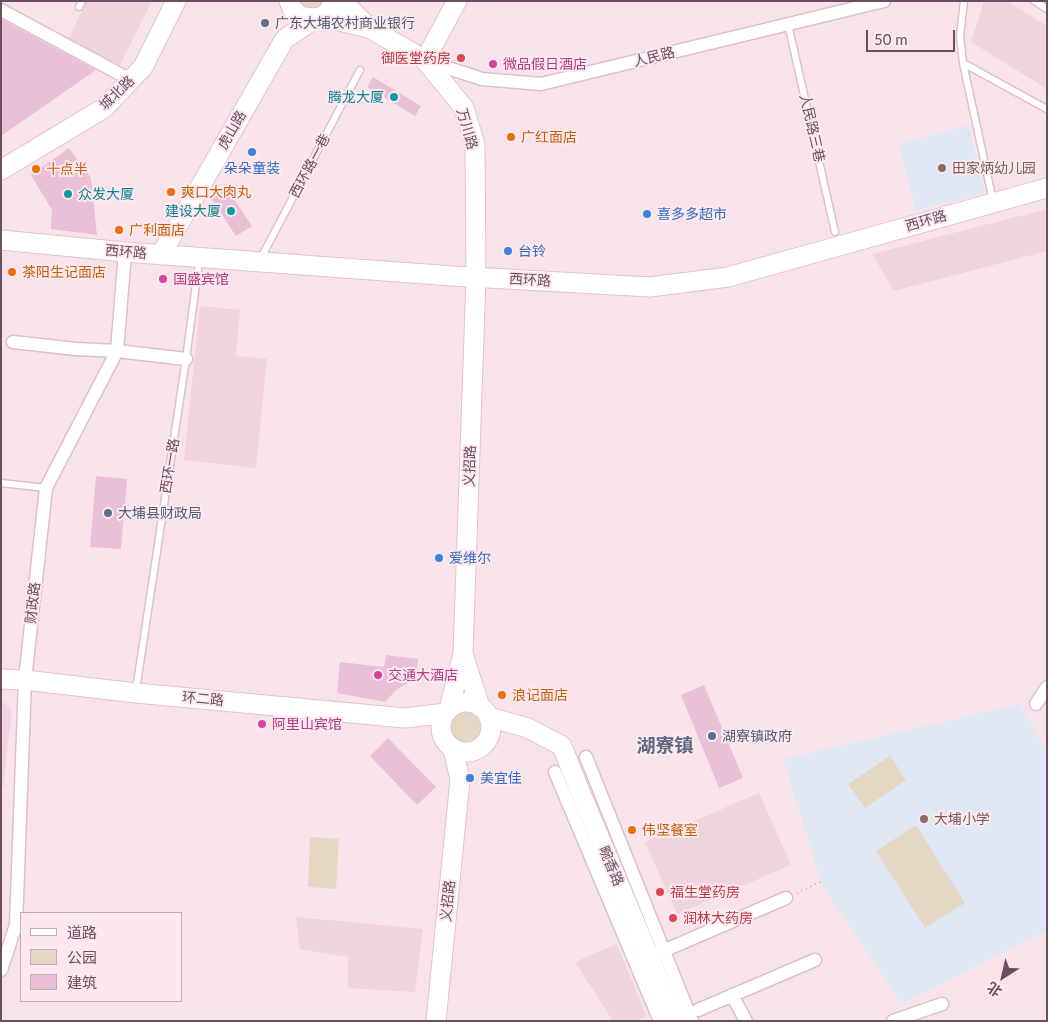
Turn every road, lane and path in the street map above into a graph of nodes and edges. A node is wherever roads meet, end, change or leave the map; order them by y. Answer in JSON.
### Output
{"nodes":[{"id":1,"x":176,"y":1,"type":"edge"},
{"id":2,"x":334,"y":1,"type":"edge"},
{"id":3,"x":342,"y":1,"type":"edge"},
{"id":4,"x":457,"y":1,"type":"edge"},
{"id":5,"x":884,"y":1,"type":"edge"},
{"id":6,"x":964,"y":1,"type":"edge"},
{"id":7,"x":1034,"y":1,"type":"edge"},
{"id":8,"x":290,"y":4,"type":"edge"},
{"id":9,"x":1047,"y":9,"type":"edge"},
{"id":10,"x":1,"y":10,"type":"edge"},
{"id":11,"x":318,"y":17,"type":"junction"},
{"id":12,"x":788,"y":24,"type":"junction"},
{"id":13,"x":369,"y":28,"type":"junction"},
{"id":14,"x":286,"y":38,"type":"junction"},
{"id":15,"x":425,"y":60,"type":"junction"},
{"id":16,"x":963,"y":63,"type":"junction"},
{"id":17,"x":360,"y":70,"type":"dead end"},
{"id":18,"x":131,"y":80,"type":"junction"},
{"id":19,"x":1047,"y":109,"type":"edge"},
{"id":20,"x":1,"y":170,"type":"edge"},
{"id":21,"x":1047,"y":188,"type":"edge"},
{"id":22,"x":994,"y":203,"type":"junction"},
{"id":23,"x":835,"y":232,"type":"dead end"},
{"id":24,"x":1,"y":240,"type":"edge"},
{"id":25,"x":125,"y":252,"type":"junction"},
{"id":26,"x":161,"y":255,"type":"junction"},
{"id":27,"x":259,"y":262,"type":"junction"},
{"id":28,"x":198,"y":269,"type":"dead end"},
{"id":29,"x":476,"y":278,"type":"junction"},
{"id":30,"x":13,"y":342,"type":"dead end"},
{"id":31,"x":117,"y":350,"type":"junction"},
{"id":32,"x":186,"y":359,"type":"junction"},
{"id":33,"x":1,"y":483,"type":"edge"},
{"id":34,"x":46,"y":488,"type":"junction"},
{"id":35,"x":463,"y":654,"type":"junction"},
{"id":36,"x":1,"y":679,"type":"edge"},
{"id":37,"x":25,"y":680,"type":"junction"},
{"id":38,"x":1047,"y":688,"type":"edge"},
{"id":39,"x":136,"y":693,"type":"junction"},
{"id":40,"x":1036,"y":704,"type":"dead end"},
{"id":41,"x":447,"y":711,"type":"junction"},
{"id":42,"x":485,"y":712,"type":"junction"},
{"id":43,"x":405,"y":718,"type":"junction"},
{"id":44,"x":528,"y":728,"type":"junction"},
{"id":45,"x":448,"y":743,"type":"junction"},
{"id":46,"x":480,"y":748,"type":"junction"},
{"id":47,"x":586,"y":757,"type":"dead end"},
{"id":48,"x":555,"y":772,"type":"dead end"},
{"id":49,"x":460,"y":780,"type":"junction"},
{"id":50,"x":822,"y":881,"type":"dead end"},
{"id":51,"x":786,"y":898,"type":"joint"},
{"id":52,"x":656,"y":954,"type":"junction"},
{"id":53,"x":815,"y":960,"type":"dead end"},
{"id":54,"x":1,"y":970,"type":"edge"},
{"id":55,"x":732,"y":995,"type":"junction"},
{"id":56,"x":942,"y":1004,"type":"dead end"},
{"id":57,"x":695,"y":1015,"type":"edge"},
{"id":58,"x":436,"y":1021,"type":"edge"},
{"id":59,"x":660,"y":1021,"type":"edge"},
{"id":60,"x":676,"y":1021,"type":"edge"},
{"id":61,"x":746,"y":1021,"type":"edge"},
{"id":62,"x":893,"y":1021,"type":"edge"}],
"edges":[{"from":1,"to":18,"type":"main road","name":"城北路"},
{"from":2,"to":11,"type":"main road","name":"虎山路"},
{"from":3,"to":13,"type":"main road"},
{"from":4,"to":15,"type":"main road"},
{"from":5,"to":12,"type":"street","name":"人民路"},
{"from":6,"to":16,"type":"lane"},
{"from":7,"to":9,"type":"lane"},
{"from":8,"to":11,"type":"main road"},
{"from":8,"to":14,"type":"main road"},
{"from":10,"to":18,"type":"street"},
{"from":11,"to":13,"type":"main road"},
{"from":11,"to":14,"type":"main road","name":"虎山路"},
{"from":12,"to":15,"type":"street","name":"人民路"},
{"from":12,"to":23,"type":"lane","name":"人民路三巷"},
{"from":13,"to":15,"type":"main road"},
{"from":14,"to":26,"type":"main road","name":"虎山路"},
{"from":15,"to":29,"type":"main road","name":"万川路"},
{"from":16,"to":19,"type":"lane"},
{"from":16,"to":22,"type":"lane"},
{"from":17,"to":27,"type":"lane","name":"西环路一巷"},
{"from":18,"to":20,"type":"main road","name":"城北路"},
{"from":21,"to":22,"type":"main road","name":"西环路"},
{"from":22,"to":29,"type":"main road","name":"西环路"},
{"from":24,"to":25,"type":"main road","name":"西环路"},
{"from":25,"to":26,"type":"main road","name":"西环路"},
{"from":25,"to":31,"type":"street","name":"财政路"},
{"from":26,"to":27,"type":"main road","name":"西环路"},
{"from":27,"to":29,"type":"main road","name":"西环路"},
{"from":28,"to":32,"type":"lane","name":"西环一路"},
{"from":29,"to":35,"type":"main road","name":"义招路"},
{"from":30,"to":31,"type":"street"},
{"from":31,"to":32,"type":"street"},
{"from":31,"to":34,"type":"street","name":"财政路"},
{"from":32,"to":39,"type":"lane","name":"西环一路"},
{"from":33,"to":34,"type":"lane"},
{"from":34,"to":37,"type":"street","name":"财政路"},
{"from":35,"to":41,"type":"main road"},
{"from":35,"to":42,"type":"main road"},
{"from":36,"to":37,"type":"main road","name":"环二路"},
{"from":37,"to":39,"type":"main road","name":"环二路"},
{"from":37,"to":54,"type":"street","name":"财政路"},
{"from":38,"to":40,"type":"street"},
{"from":39,"to":43,"type":"main road","name":"环二路"},
{"from":41,"to":42,"type":"main road"},
{"from":41,"to":43,"type":"main road"},
{"from":41,"to":45,"type":"main road"},
{"from":42,"to":44,"type":"main road","name":"畹香路"},
{"from":42,"to":46,"type":"main road"},
{"from":43,"to":45,"type":"main road"},
{"from":44,"to":46,"type":"main road"},
{"from":44,"to":52,"type":"main road","name":"畹香路"},
{"from":45,"to":46,"type":"main road"},
{"from":45,"to":49,"type":"main road"},
{"from":46,"to":49,"type":"main road"},
{"from":47,"to":52,"type":"street"},
{"from":48,"to":59,"type":"street"},
{"from":49,"to":58,"type":"main road","name":"义招路"},
{"from":50,"to":51,"type":"path"},
{"from":51,"to":52,"type":"street"},
{"from":52,"to":57,"type":"street"},
{"from":52,"to":60,"type":"main road","name":"畹香路"},
{"from":53,"to":55,"type":"street"},
{"from":55,"to":57,"type":"street"},
{"from":55,"to":61,"type":"street"},
{"from":56,"to":62,"type":"street"}]}
